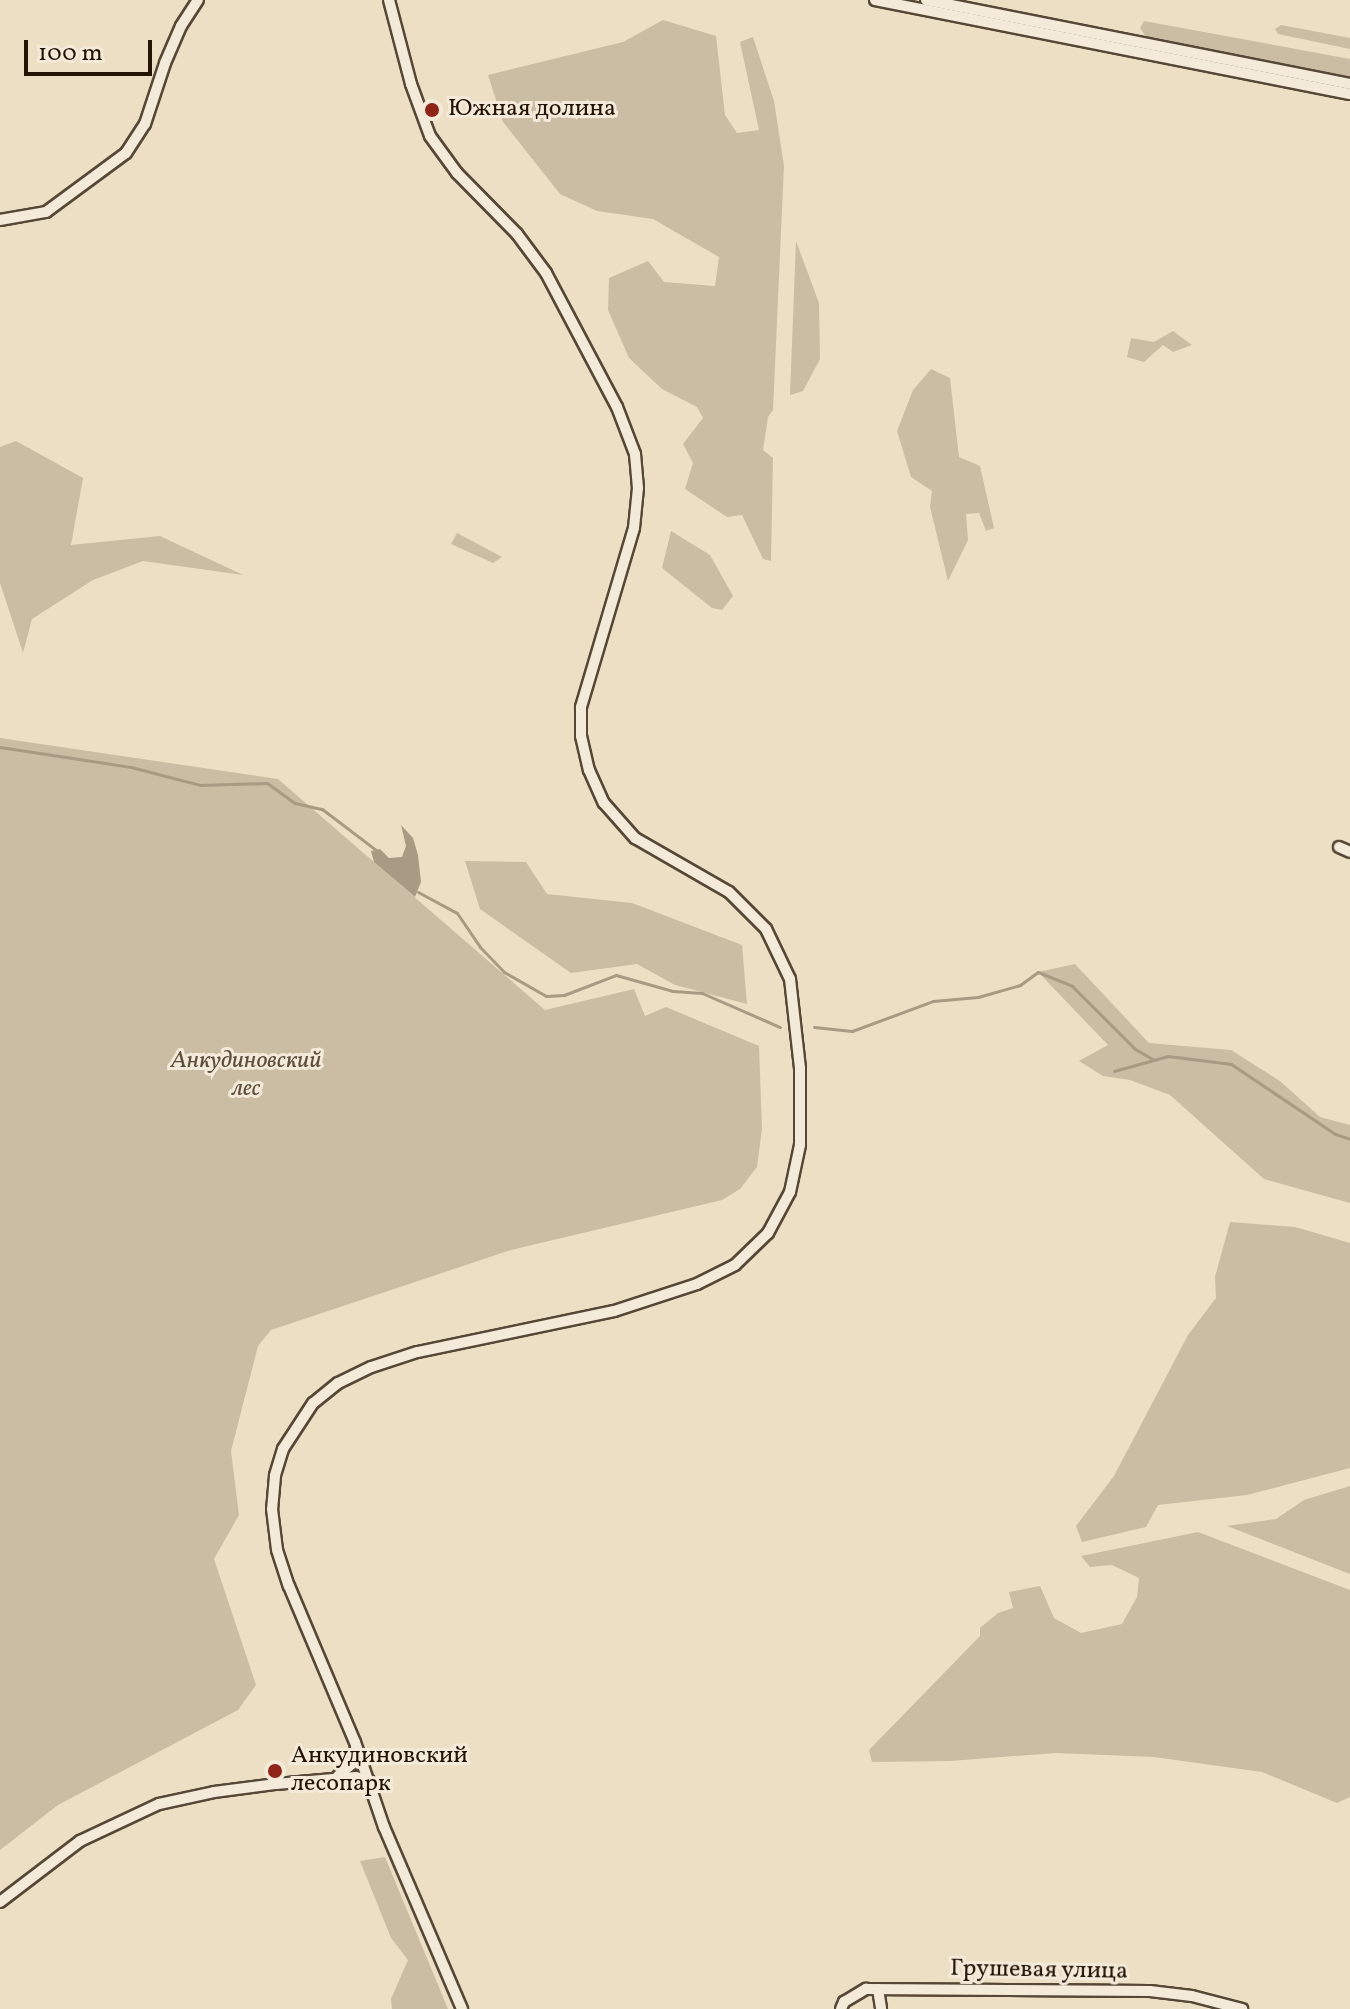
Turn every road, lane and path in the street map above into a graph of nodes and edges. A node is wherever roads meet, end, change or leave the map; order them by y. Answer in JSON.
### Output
{"nodes":[{"id":1,"x":198,"y":0,"type":"edge"},
{"id":2,"x":389,"y":0,"type":"edge"},
{"id":3,"x":875,"y":0,"type":"edge"},
{"id":4,"x":926,"y":0,"type":"edge"},
{"id":5,"x":1350,"y":84,"type":"edge"},
{"id":6,"x":1350,"y":94,"type":"edge"},
{"id":7,"x":0,"y":220,"type":"edge"},
{"id":8,"x":1339,"y":847,"type":"dead end"},
{"id":9,"x":1350,"y":852,"type":"edge"},
{"id":10,"x":355,"y":1742,"type":"junction"},
{"id":11,"x":332,"y":1779,"type":"junction"},
{"id":12,"x":369,"y":1780,"type":"junction"},
{"id":13,"x":0,"y":1902,"type":"edge"},
{"id":14,"x":878,"y":1989,"type":"junction"},
{"id":15,"x":462,"y":2009,"type":"edge"},
{"id":16,"x":841,"y":2009,"type":"edge"},
{"id":17,"x":881,"y":2009,"type":"edge"},
{"id":18,"x":1242,"y":2009,"type":"edge"}],
"edges":[{"from":1,"to":7,"type":"street"},
{"from":2,"to":10,"type":"street"},
{"from":3,"to":6,"type":"street"},
{"from":4,"to":5,"type":"street"},
{"from":8,"to":9,"type":"street"},
{"from":10,"to":11,"type":"street"},
{"from":10,"to":12,"type":"street"},
{"from":11,"to":12,"type":"street"},
{"from":11,"to":13,"type":"street"},
{"from":12,"to":15,"type":"street"},
{"from":14,"to":16,"type":"street","name":"Грушевая улица"},
{"from":14,"to":17,"type":"street"},
{"from":14,"to":18,"type":"street","name":"Грушевая улица"}]}
